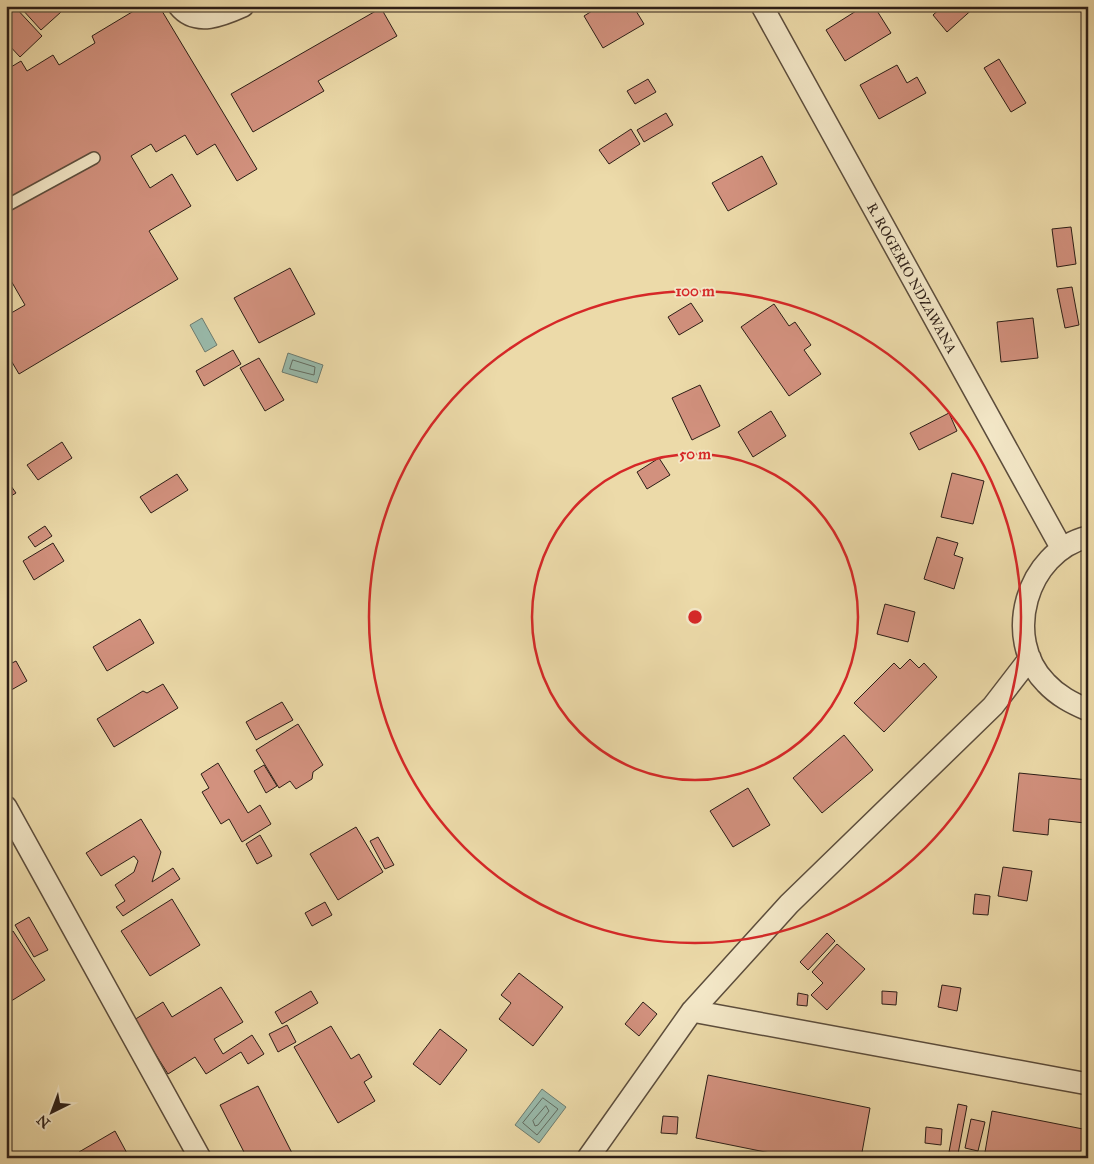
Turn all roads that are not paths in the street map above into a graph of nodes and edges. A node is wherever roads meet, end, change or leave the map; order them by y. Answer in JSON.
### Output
{"nodes":[{"id":1,"x":179,"y":6,"type":"edge"},
{"id":2,"x":243,"y":6,"type":"edge"},
{"id":3,"x":762,"y":6,"type":"edge"},
{"id":4,"x":94,"y":158,"type":"dead end"},
{"id":5,"x":6,"y":206,"type":"edge"},
{"id":6,"x":1088,"y":537,"type":"edge"},
{"id":7,"x":1062,"y":549,"type":"junction"},
{"id":8,"x":1030,"y":658,"type":"junction"},
{"id":9,"x":1088,"y":710,"type":"edge"},
{"id":10,"x":6,"y":807,"type":"edge"},
{"id":11,"x":692,"y":1011,"type":"junction"},
{"id":12,"x":1088,"y":1084,"type":"edge"},
{"id":13,"x":200,"y":1158,"type":"edge"},
{"id":14,"x":588,"y":1158,"type":"edge"}],
"edges":[{"from":1,"to":2,"type":"street"},
{"from":3,"to":7,"type":"street","name":"R. ROGERIO NDZAWANA"},
{"from":4,"to":5,"type":"lane"},
{"from":6,"to":7,"type":"street"},
{"from":7,"to":8,"type":"street"},
{"from":8,"to":9,"type":"street"},
{"from":8,"to":11,"type":"street"},
{"from":10,"to":13,"type":"street"},
{"from":11,"to":12,"type":"street"},
{"from":11,"to":14,"type":"street"}]}
